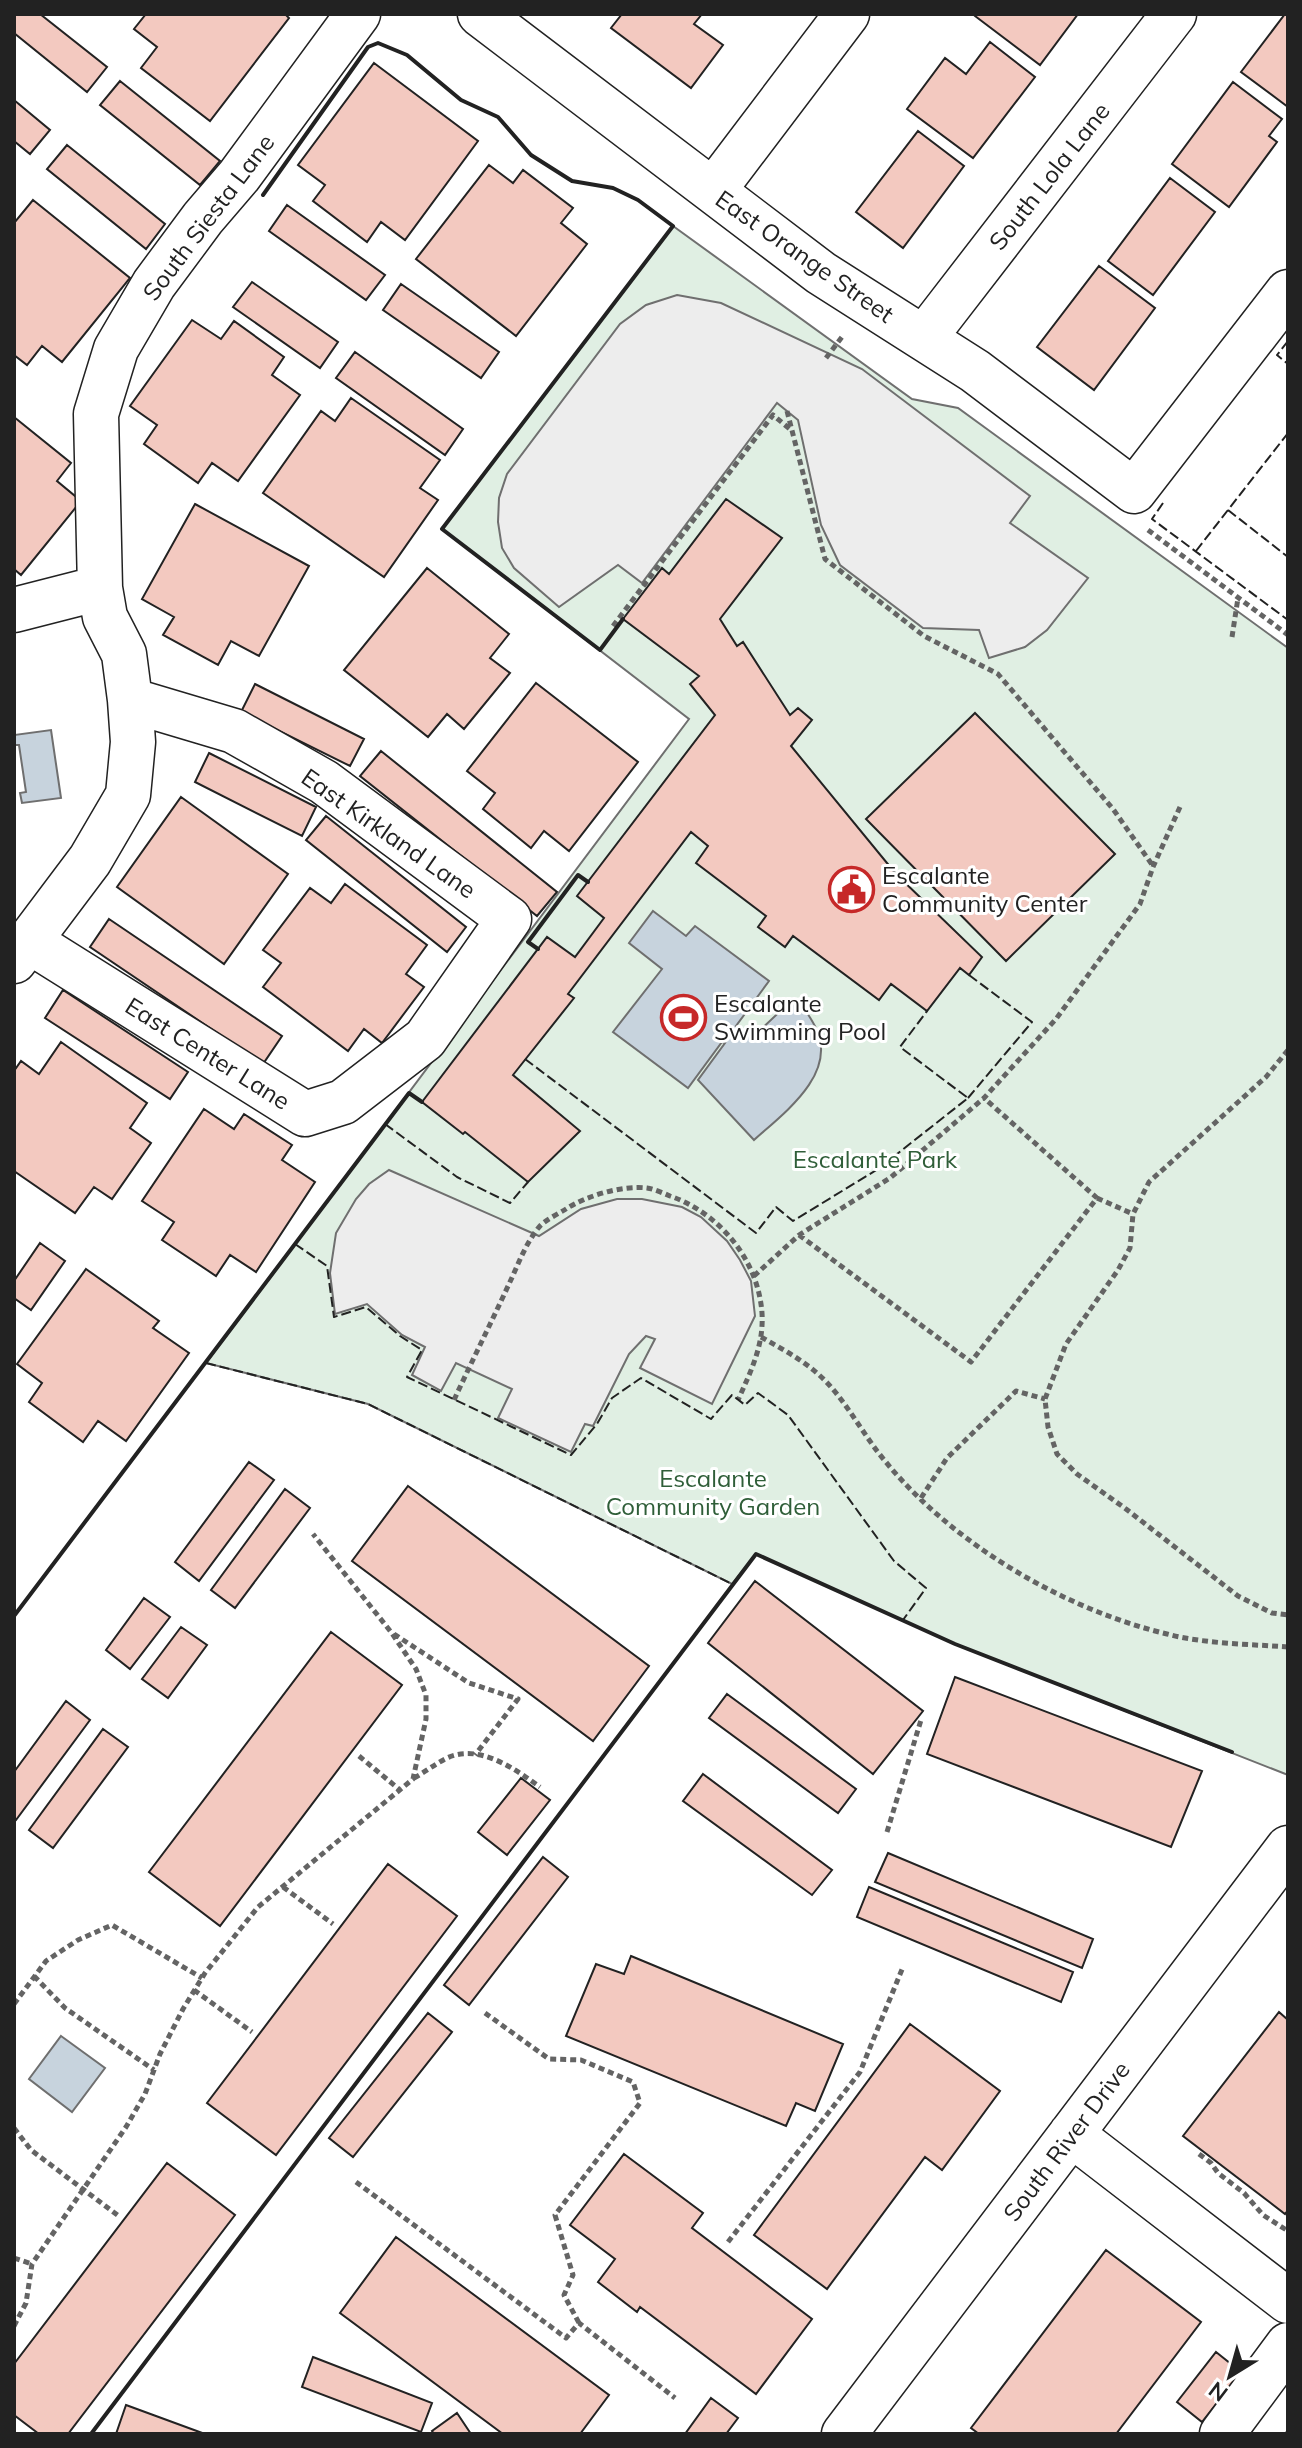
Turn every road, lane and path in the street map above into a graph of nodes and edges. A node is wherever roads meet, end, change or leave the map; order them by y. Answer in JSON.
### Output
{"nodes":[{"id":1,"x":358,"y":14,"type":"edge"},
{"id":2,"x":847,"y":14,"type":"edge"},
{"id":3,"x":1174,"y":14,"type":"edge"},
{"id":4,"x":504,"y":21,"type":"edge"},
{"id":5,"x":713,"y":191,"type":"junction"},
{"id":6,"x":1288,"y":292,"type":"edge"},
{"id":7,"x":842,"y":337,"type":"dead end"},
{"id":8,"x":924,"y":338,"type":"junction"},
{"id":9,"x":826,"y":358,"type":"dead end"},
{"id":10,"x":787,"y":411,"type":"dead end"},
{"id":11,"x":792,"y":431,"type":"junction"},
{"id":12,"x":1137,"y":507,"type":"junction"},
{"id":13,"x":100,"y":588,"type":"junction"},
{"id":14,"x":1238,"y":598,"type":"junction"},
{"id":15,"x":14,"y":610,"type":"edge"},
{"id":16,"x":613,"y":626,"type":"dead end"},
{"id":17,"x":1288,"y":635,"type":"edge"},
{"id":18,"x":1232,"y":637,"type":"dead end"},
{"id":19,"x":130,"y":700,"type":"junction"},
{"id":20,"x":1180,"y":807,"type":"dead end"},
{"id":21,"x":1153,"y":867,"type":"junction"},
{"id":22,"x":22,"y":951,"type":"edge"},
{"id":23,"x":425,"y":1039,"type":"joint"},
{"id":24,"x":1288,"y":1050,"type":"edge"},
{"id":25,"x":984,"y":1098,"type":"junction"},
{"id":26,"x":1097,"y":1198,"type":"junction"},
{"id":27,"x":1133,"y":1214,"type":"junction"},
{"id":28,"x":799,"y":1235,"type":"junction"},
{"id":29,"x":754,"y":1276,"type":"junction"},
{"id":30,"x":761,"y":1337,"type":"junction"},
{"id":31,"x":1045,"y":1399,"type":"junction"},
{"id":32,"x":454,"y":1400,"type":"dead end"},
{"id":33,"x":738,"y":1400,"type":"dead end"},
{"id":34,"x":921,"y":1498,"type":"junction"},
{"id":35,"x":313,"y":1534,"type":"dead end"},
{"id":36,"x":1288,"y":1615,"type":"edge"},
{"id":37,"x":391,"y":1632,"type":"junction"},
{"id":38,"x":1288,"y":1647,"type":"edge"},
{"id":39,"x":921,"y":1720,"type":"dead end"},
{"id":40,"x":475,"y":1755,"type":"junction"},
{"id":41,"x":359,"y":1756,"type":"dead end"},
{"id":42,"x":413,"y":1779,"type":"junction"},
{"id":43,"x":540,"y":1787,"type":"dead end"},
{"id":44,"x":400,"y":1790,"type":"junction"},
{"id":45,"x":887,"y":1832,"type":"dead end"},
{"id":46,"x":1288,"y":1848,"type":"edge"},
{"id":47,"x":283,"y":1887,"type":"junction"},
{"id":48,"x":333,"y":1924,"type":"dead end"},
{"id":49,"x":903,"y":1967,"type":"dead end"},
{"id":50,"x":34,"y":1976,"type":"junction"},
{"id":51,"x":202,"y":1978,"type":"junction"},
{"id":52,"x":194,"y":1990,"type":"junction"},
{"id":53,"x":14,"y":2004,"type":"edge"},
{"id":54,"x":485,"y":2013,"type":"dead end"},
{"id":55,"x":252,"y":2032,"type":"dead end"},
{"id":56,"x":154,"y":2070,"type":"junction"},
{"id":57,"x":14,"y":2128,"type":"edge"},
{"id":58,"x":1071,"y":2134,"type":"junction"},
{"id":59,"x":1199,"y":2154,"type":"dead end"},
{"id":60,"x":356,"y":2182,"type":"dead end"},
{"id":61,"x":83,"y":2190,"type":"junction"},
{"id":62,"x":120,"y":2217,"type":"dead end"},
{"id":63,"x":1288,"y":2231,"type":"edge"},
{"id":64,"x":728,"y":2242,"type":"dead end"},
{"id":65,"x":14,"y":2258,"type":"edge"},
{"id":66,"x":32,"y":2264,"type":"junction"},
{"id":67,"x":1288,"y":2301,"type":"edge"},
{"id":68,"x":579,"y":2323,"type":"junction"},
{"id":69,"x":14,"y":2326,"type":"edge"},
{"id":70,"x":1288,"y":2345,"type":"edge"},
{"id":71,"x":675,"y":2398,"type":"dead end"},
{"id":72,"x":851,"y":2432,"type":"edge"},
{"id":73,"x":1222,"y":2434,"type":"edge"}],
"edges":[{"from":1,"to":13,"type":"street","name":"South Siesta Lane"},
{"from":2,"to":5,"type":"street"},
{"from":3,"to":8,"type":"street","name":"South Lola Lane"},
{"from":4,"to":5,"type":"street","name":"East Orange Street"},
{"from":5,"to":8,"type":"street","name":"East Orange Street"},
{"from":6,"to":12,"type":"street"},
{"from":7,"to":9,"type":"path"},
{"from":8,"to":12,"type":"street","name":"East Orange Street"},
{"from":10,"to":11,"type":"path"},
{"from":11,"to":16,"type":"path"},
{"from":11,"to":21,"type":"path"},
{"from":12,"to":14,"type":"path"},
{"from":13,"to":15,"type":"street"},
{"from":13,"to":19,"type":"street"},
{"from":14,"to":17,"type":"path"},
{"from":14,"to":18,"type":"path"},
{"from":19,"to":22,"type":"street"},
{"from":19,"to":23,"type":"street","name":"East Kirkland Lane"},
{"from":20,"to":21,"type":"path"},
{"from":21,"to":25,"type":"path"},
{"from":22,"to":23,"type":"street","name":"East Center Lane"},
{"from":24,"to":27,"type":"path"},
{"from":25,"to":26,"type":"path"},
{"from":25,"to":28,"type":"path"},
{"from":26,"to":27,"type":"path"},
{"from":26,"to":28,"type":"path"},
{"from":27,"to":31,"type":"path"},
{"from":28,"to":29,"type":"path"},
{"from":29,"to":30,"type":"path"},
{"from":29,"to":32,"type":"path"},
{"from":30,"to":33,"type":"path"},
{"from":30,"to":34,"type":"path"},
{"from":31,"to":34,"type":"path"},
{"from":31,"to":36,"type":"path"},
{"from":34,"to":38,"type":"path"},
{"from":35,"to":37,"type":"path"},
{"from":37,"to":40,"type":"path"},
{"from":37,"to":42,"type":"path"},
{"from":39,"to":45,"type":"path"},
{"from":40,"to":42,"type":"path"},
{"from":40,"to":43,"type":"path"},
{"from":41,"to":44,"type":"path"},
{"from":42,"to":44,"type":"path"},
{"from":44,"to":47,"type":"path"},
{"from":46,"to":58,"type":"street","name":"South River Drive"},
{"from":47,"to":48,"type":"path"},
{"from":47,"to":51,"type":"path"},
{"from":49,"to":64,"type":"path"},
{"from":50,"to":51,"type":"path"},
{"from":50,"to":53,"type":"path"},
{"from":50,"to":56,"type":"path"},
{"from":51,"to":52,"type":"path"},
{"from":52,"to":55,"type":"path"},
{"from":52,"to":56,"type":"path"},
{"from":54,"to":68,"type":"path"},
{"from":56,"to":61,"type":"path"},
{"from":57,"to":61,"type":"path"},
{"from":58,"to":67,"type":"street"},
{"from":58,"to":72,"type":"street","name":"South River Drive"},
{"from":59,"to":63,"type":"path"},
{"from":60,"to":68,"type":"path"},
{"from":61,"to":62,"type":"path"},
{"from":61,"to":66,"type":"path"},
{"from":65,"to":66,"type":"path"},
{"from":66,"to":69,"type":"path"},
{"from":68,"to":71,"type":"path"},
{"from":70,"to":73,"type":"street"}]}
